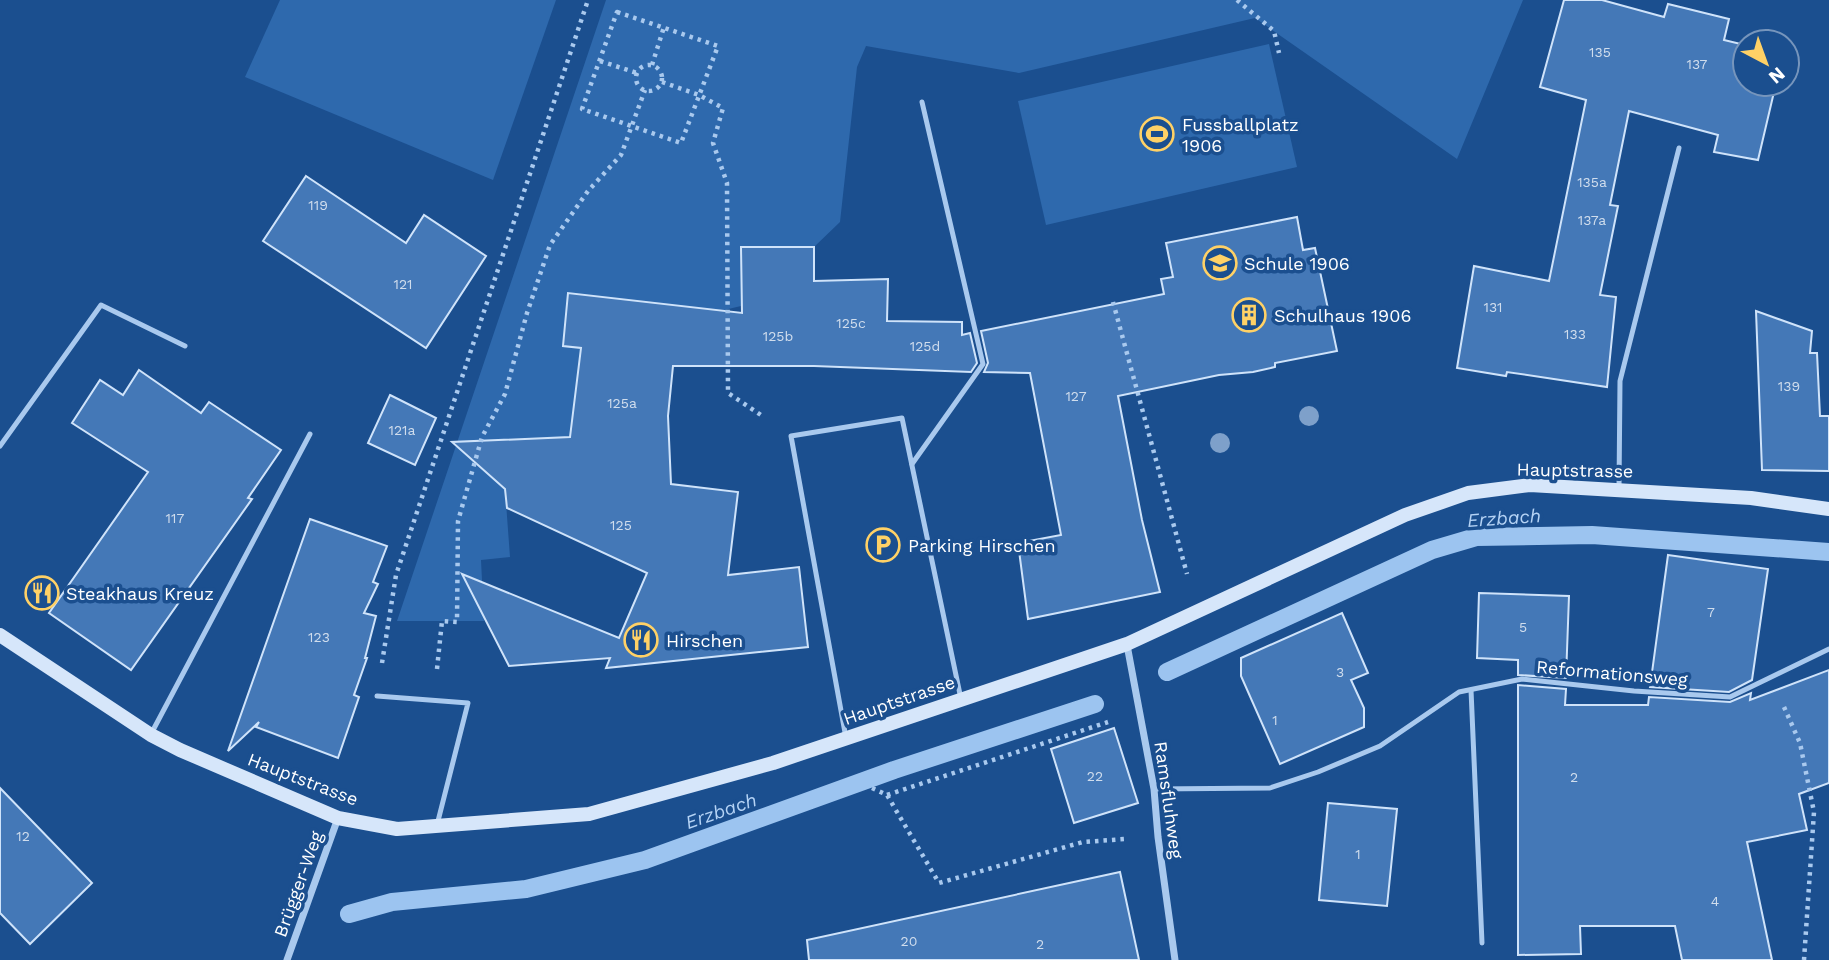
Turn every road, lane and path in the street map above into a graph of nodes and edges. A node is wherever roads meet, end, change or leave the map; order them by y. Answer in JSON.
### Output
{"nodes":[{"id":1,"x":588,"y":0,"type":"edge"},
{"id":2,"x":1237,"y":0,"type":"edge"},
{"id":3,"x":664,"y":27,"type":"junction"},
{"id":4,"x":1279,"y":52,"type":"dead end"},
{"id":5,"x":600,"y":61,"type":"junction"},
{"id":6,"x":652,"y":65,"type":"junction"},
{"id":7,"x":637,"y":73,"type":"junction"},
{"id":8,"x":662,"y":82,"type":"junction"},
{"id":9,"x":645,"y":90,"type":"junction"},
{"id":10,"x":699,"y":95,"type":"junction"},
{"id":11,"x":922,"y":102,"type":"dead end"},
{"id":12,"x":633,"y":127,"type":"junction"},
{"id":13,"x":1679,"y":148,"type":"dead end"},
{"id":14,"x":1113,"y":302,"type":"dead end"},
{"id":15,"x":185,"y":346,"type":"dead end"},
{"id":16,"x":310,"y":433,"type":"dead end"},
{"id":17,"x":791,"y":436,"type":"junction"},
{"id":18,"x":0,"y":446,"type":"edge"},
{"id":19,"x":912,"y":464,"type":"junction"},
{"id":20,"x":1619,"y":490,"type":"junction"},
{"id":21,"x":1829,"y":509,"type":"edge"},
{"id":22,"x":1197,"y":612,"type":"junction"},
{"id":23,"x":0,"y":635,"type":"edge"},
{"id":24,"x":1127,"y":644,"type":"junction"},
{"id":25,"x":1829,"y":649,"type":"edge"},
{"id":26,"x":1772,"y":677,"type":"junction"},
{"id":27,"x":1471,"y":690,"type":"junction"},
{"id":28,"x":377,"y":695,"type":"joint"},
{"id":29,"x":961,"y":699,"type":"junction"},
{"id":30,"x":433,"y":700,"type":"junction"},
{"id":31,"x":1140,"y":712,"type":"junction"},
{"id":32,"x":150,"y":735,"type":"junction"},
{"id":33,"x":846,"y":738,"type":"junction"},
{"id":34,"x":872,"y":788,"type":"dead end"},
{"id":35,"x":1154,"y":789,"type":"junction"},
{"id":36,"x":887,"y":796,"type":"junction"},
{"id":37,"x":338,"y":818,"type":"junction"},
{"id":38,"x":437,"y":826,"type":"junction"},
{"id":39,"x":1158,"y":837,"type":"junction"},
{"id":40,"x":1482,"y":943,"type":"dead end"},
{"id":41,"x":287,"y":960,"type":"edge"},
{"id":42,"x":1175,"y":960,"type":"edge"},
{"id":43,"x":1804,"y":960,"type":"edge"}],
"edges":[{"from":1,"to":28,"type":"path"},
{"from":2,"to":4,"type":"path"},
{"from":3,"to":5,"type":"path"},
{"from":3,"to":6,"type":"path"},
{"from":3,"to":10,"type":"path"},
{"from":5,"to":7,"type":"path"},
{"from":5,"to":12,"type":"path"},
{"from":6,"to":7,"type":"path"},
{"from":6,"to":8,"type":"path"},
{"from":7,"to":9,"type":"path"},
{"from":8,"to":9,"type":"path"},
{"from":8,"to":10,"type":"path"},
{"from":9,"to":12,"type":"path"},
{"from":10,"to":12,"type":"path"},
{"from":10,"to":17,"type":"path"},
{"from":11,"to":19,"type":"lane"},
{"from":12,"to":30,"type":"path"},
{"from":13,"to":20,"type":"lane"},
{"from":14,"to":22,"type":"path"},
{"from":15,"to":18,"type":"lane"},
{"from":16,"to":32,"type":"lane"},
{"from":17,"to":19,"type":"lane"},
{"from":17,"to":33,"type":"lane"},
{"from":19,"to":29,"type":"lane"},
{"from":20,"to":21,"type":"main road","name":"Hauptstrasse"},
{"from":20,"to":22,"type":"main road","name":"Hauptstrasse"},
{"from":22,"to":24,"type":"main road","name":"Hauptstrasse"},
{"from":23,"to":32,"type":"main road","name":"Hauptstrasse"},
{"from":24,"to":29,"type":"main road","name":"Hauptstrasse"},
{"from":24,"to":31,"type":"street","name":"Ramsfluhweg"},
{"from":25,"to":26,"type":"lane","name":"Reformationsweg"},
{"from":26,"to":27,"type":"lane","name":"Reformationsweg"},
{"from":26,"to":43,"type":"path"},
{"from":27,"to":35,"type":"lane","name":"Reformationsweg"},
{"from":27,"to":40,"type":"lane"},
{"from":28,"to":30,"type":"lane"},
{"from":29,"to":33,"type":"main road","name":"Hauptstrasse"},
{"from":30,"to":38,"type":"lane"},
{"from":31,"to":35,"type":"street","name":"Ramsfluhweg"},
{"from":31,"to":36,"type":"path"},
{"from":32,"to":37,"type":"main road","name":"Hauptstrasse"},
{"from":33,"to":38,"type":"main road","name":"Hauptstrasse"},
{"from":34,"to":36,"type":"path"},
{"from":35,"to":39,"type":"street","name":"Ramsfluhweg"},
{"from":36,"to":39,"type":"path"},
{"from":37,"to":38,"type":"main road","name":"Hauptstrasse"},
{"from":37,"to":41,"type":"street","name":"Brügger-Weg"},
{"from":39,"to":42,"type":"street","name":"Ramsfluhweg"}]}
